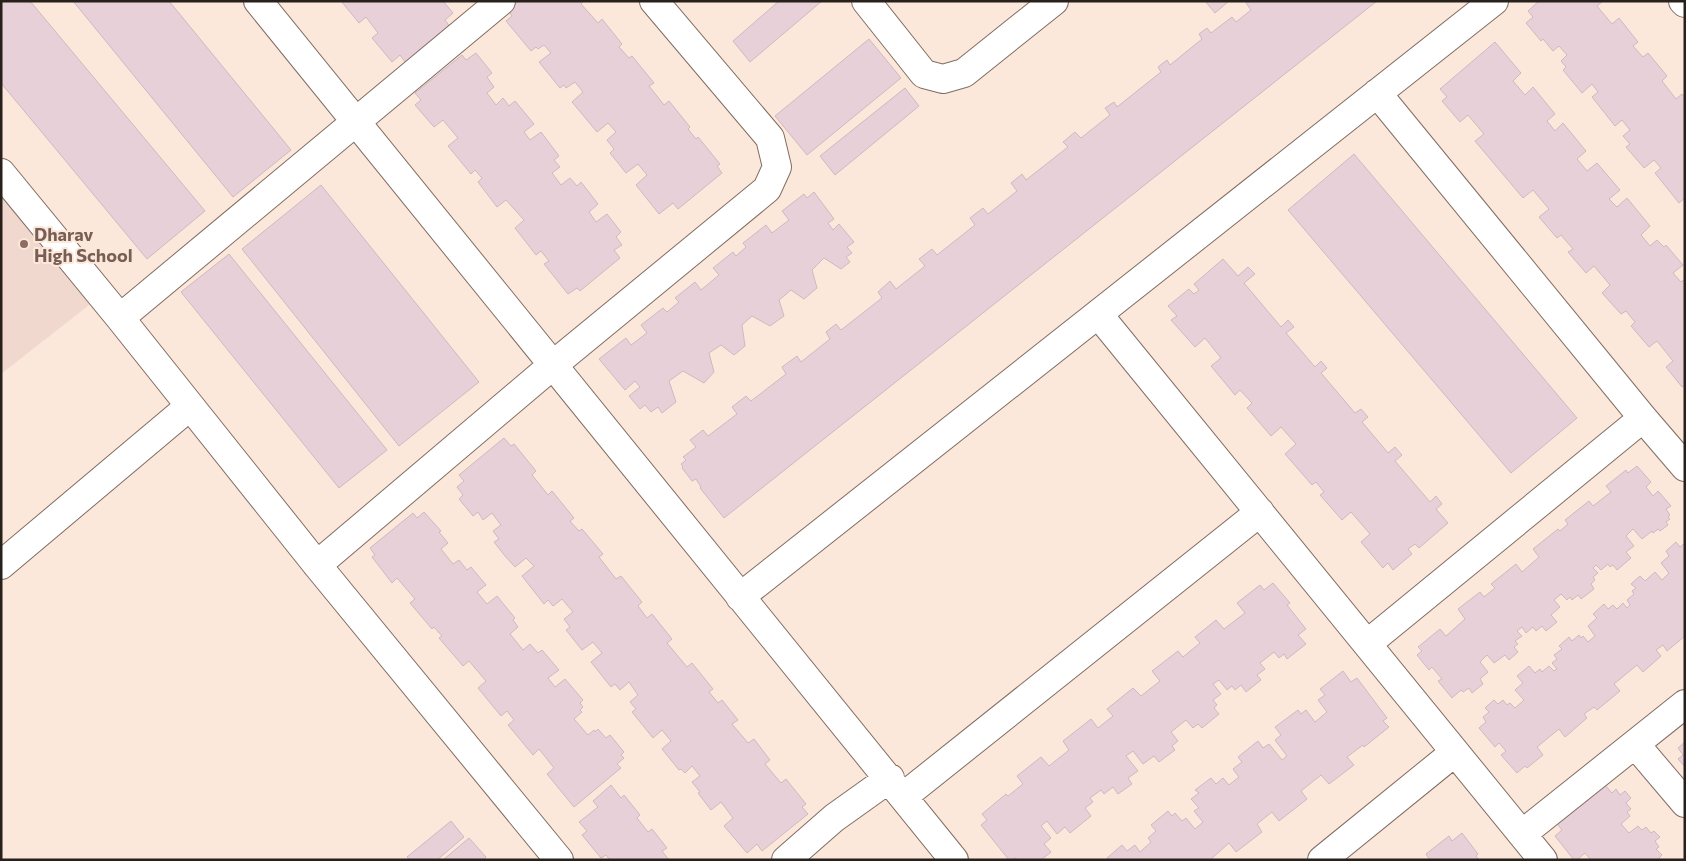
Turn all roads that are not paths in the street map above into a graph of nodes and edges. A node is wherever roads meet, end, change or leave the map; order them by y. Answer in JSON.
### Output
{"nodes":[{"id":1,"x":258,"y":1,"type":"edge"},
{"id":2,"x":501,"y":1,"type":"edge"},
{"id":3,"x":654,"y":1,"type":"edge"},
{"id":4,"x":866,"y":1,"type":"edge"},
{"id":5,"x":1054,"y":1,"type":"edge"},
{"id":6,"x":1494,"y":1,"type":"edge"},
{"id":7,"x":1377,"y":94,"type":"junction"},
{"id":8,"x":356,"y":122,"type":"junction"},
{"id":9,"x":1,"y":173,"type":"edge"},
{"id":10,"x":1098,"y":314,"type":"junction"},
{"id":11,"x":120,"y":318,"type":"junction"},
{"id":12,"x":553,"y":365,"type":"junction"},
{"id":13,"x":190,"y":406,"type":"junction"},
{"id":14,"x":1643,"y":418,"type":"junction"},
{"id":15,"x":1685,"y":467,"type":"edge"},
{"id":16,"x":1260,"y":512,"type":"junction"},
{"id":17,"x":316,"y":565,"type":"junction"},
{"id":18,"x":1,"y":566,"type":"edge"},
{"id":19,"x":740,"y":597,"type":"junction"},
{"id":20,"x":1367,"y":644,"type":"junction"},
{"id":21,"x":1685,"y":704,"type":"edge"},
{"id":22,"x":1635,"y":744,"type":"junction"},
{"id":23,"x":1455,"y":752,"type":"junction"},
{"id":24,"x":896,"y":787,"type":"junction"},
{"id":25,"x":1685,"y":803,"type":"edge"},
{"id":26,"x":1522,"y":834,"type":"junction"},
{"id":27,"x":560,"y":860,"type":"edge"},
{"id":28,"x":786,"y":860,"type":"edge"},
{"id":29,"x":954,"y":860,"type":"edge"},
{"id":30,"x":1322,"y":860,"type":"edge"},
{"id":31,"x":1543,"y":860,"type":"edge"}],
"edges":[{"from":1,"to":8,"type":"street"},
{"from":2,"to":8,"type":"street"},
{"from":3,"to":12,"type":"street"},
{"from":4,"to":5,"type":"street"},
{"from":6,"to":7,"type":"street"},
{"from":7,"to":10,"type":"street"},
{"from":7,"to":14,"type":"street"},
{"from":8,"to":11,"type":"street"},
{"from":8,"to":12,"type":"street"},
{"from":9,"to":11,"type":"street"},
{"from":10,"to":16,"type":"street"},
{"from":10,"to":19,"type":"street"},
{"from":11,"to":13,"type":"street"},
{"from":12,"to":17,"type":"street"},
{"from":12,"to":19,"type":"street"},
{"from":13,"to":17,"type":"street"},
{"from":13,"to":18,"type":"street"},
{"from":14,"to":15,"type":"street"},
{"from":14,"to":20,"type":"street"},
{"from":16,"to":20,"type":"street"},
{"from":16,"to":24,"type":"street"},
{"from":17,"to":27,"type":"street"},
{"from":19,"to":24,"type":"street"},
{"from":20,"to":23,"type":"street"},
{"from":21,"to":22,"type":"street"},
{"from":22,"to":25,"type":"street"},
{"from":22,"to":26,"type":"street"},
{"from":23,"to":26,"type":"street"},
{"from":23,"to":30,"type":"street"},
{"from":24,"to":28,"type":"street"},
{"from":24,"to":29,"type":"street"},
{"from":26,"to":31,"type":"street"}]}
